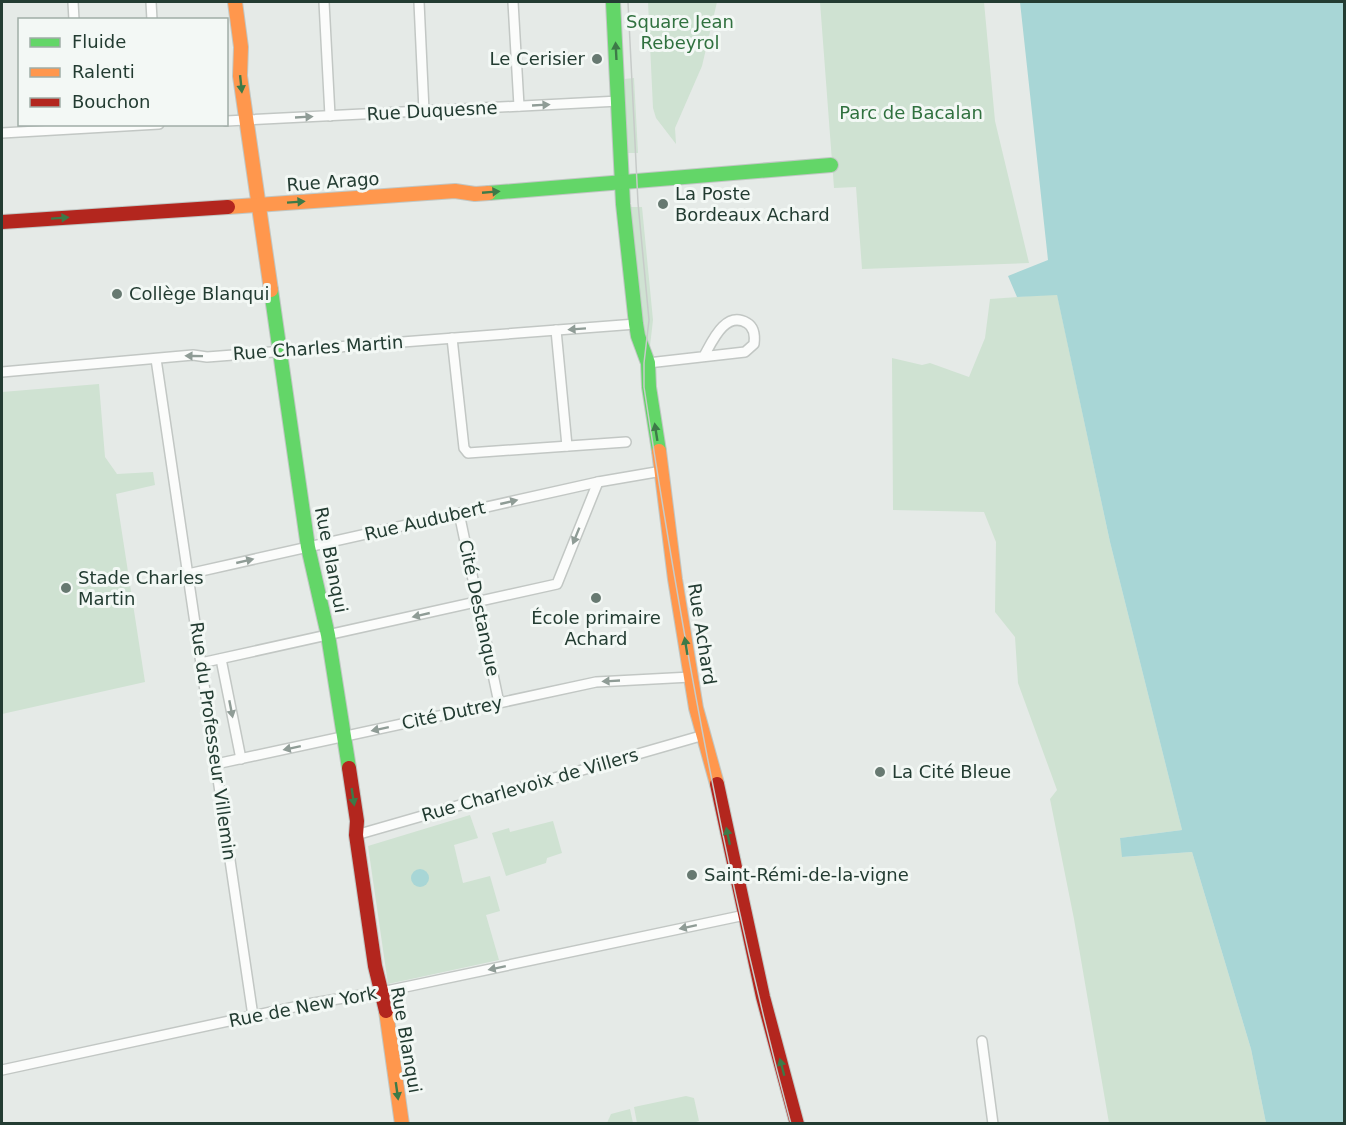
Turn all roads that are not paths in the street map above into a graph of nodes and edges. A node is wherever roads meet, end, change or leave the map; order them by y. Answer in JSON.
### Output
{"nodes":[{"id":1,"x":73,"y":2,"type":"edge"},
{"id":2,"x":151,"y":2,"type":"edge"},
{"id":3,"x":235,"y":2,"type":"edge"},
{"id":4,"x":324,"y":2,"type":"edge"},
{"id":5,"x":419,"y":2,"type":"edge"},
{"id":6,"x":513,"y":2,"type":"edge"},
{"id":7,"x":613,"y":2,"type":"edge"},
{"id":8,"x":74,"y":18,"type":"edge"},
{"id":9,"x":152,"y":18,"type":"edge"},
{"id":10,"x":618,"y":101,"type":"junction"},
{"id":11,"x":519,"y":106,"type":"junction"},
{"id":12,"x":424,"y":111,"type":"junction"},
{"id":13,"x":330,"y":116,"type":"junction"},
{"id":14,"x":246,"y":120,"type":"junction"},
{"id":15,"x":228,"y":121,"type":"edge"},
{"id":16,"x":106,"y":126,"type":"edge"},
{"id":17,"x":80,"y":127,"type":"edge"},
{"id":18,"x":2,"y":133,"type":"edge"},
{"id":19,"x":831,"y":165,"type":"dead end"},
{"id":20,"x":622,"y":182,"type":"junction"},
{"id":21,"x":258,"y":204,"type":"junction"},
{"id":22,"x":2,"y":222,"type":"edge"},
{"id":23,"x":636,"y":324,"type":"junction"},
{"id":24,"x":556,"y":330,"type":"junction"},
{"id":25,"x":453,"y":338,"type":"junction"},
{"id":26,"x":280,"y":351,"type":"junction"},
{"id":27,"x":704,"y":356,"type":"junction"},
{"id":28,"x":156,"y":359,"type":"junction"},
{"id":29,"x":648,"y":363,"type":"junction"},
{"id":30,"x":2,"y":372,"type":"edge"},
{"id":31,"x":626,"y":442,"type":"dead end"},
{"id":32,"x":567,"y":446,"type":"junction"},
{"id":33,"x":662,"y":471,"type":"junction"},
{"id":34,"x":598,"y":482,"type":"junction"},
{"id":35,"x":459,"y":513,"type":"junction"},
{"id":36,"x":308,"y":547,"type":"junction"},
{"id":37,"x":188,"y":574,"type":"junction"},
{"id":38,"x":478,"y":602,"type":"junction"},
{"id":39,"x":328,"y":635,"type":"junction"},
{"id":40,"x":221,"y":659,"type":"junction"},
{"id":41,"x":201,"y":663,"type":"junction"},
{"id":42,"x":691,"y":676,"type":"junction"},
{"id":43,"x":499,"y":703,"type":"junction"},
{"id":44,"x":704,"y":735,"type":"junction"},
{"id":45,"x":344,"y":737,"type":"junction"},
{"id":46,"x":241,"y":759,"type":"junction"},
{"id":47,"x":216,"y":764,"type":"junction"},
{"id":48,"x":356,"y":835,"type":"junction"},
{"id":49,"x":745,"y":915,"type":"junction"},
{"id":50,"x":381,"y":992,"type":"junction"},
{"id":51,"x":253,"y":1016,"type":"junction"},
{"id":52,"x":982,"y":1041,"type":"dead end"},
{"id":53,"x":2,"y":1070,"type":"edge"},
{"id":54,"x":402,"y":1124,"type":"edge"},
{"id":55,"x":797,"y":1124,"type":"edge"},
{"id":56,"x":993,"y":1124,"type":"edge"}],
"edges":[{"from":1,"to":8,"type":"street"},
{"from":2,"to":9,"type":"street"},
{"from":3,"to":14,"type":"street","name":"Rue Blanqui","one_way":true},
{"from":4,"to":13,"type":"street"},
{"from":5,"to":12,"type":"street"},
{"from":6,"to":11,"type":"street"},
{"from":10,"to":7,"type":"street","name":"Rue Achard","one_way":true},
{"from":11,"to":10,"type":"street","name":"Rue Duquesne","one_way":true},
{"from":10,"to":20,"type":"street","name":"Rue Achard"},
{"from":11,"to":12,"type":"street","name":"Rue Duquesne"},
{"from":12,"to":13,"type":"street","name":"Rue Duquesne"},
{"from":14,"to":13,"type":"street","name":"Rue Duquesne","one_way":true},
{"from":14,"to":15,"type":"street","name":"Rue Duquesne"},
{"from":14,"to":21,"type":"street","name":"Rue Blanqui"},
{"from":16,"to":17,"type":"street"},
{"from":17,"to":18,"type":"street"},
{"from":19,"to":20,"type":"street","name":"Rue Arago"},
{"from":21,"to":20,"type":"street","name":"Rue Arago","one_way":true},
{"from":20,"to":23,"type":"street","name":"Rue Achard"},
{"from":22,"to":21,"type":"street","name":"Rue Arago","one_way":true},
{"from":21,"to":26,"type":"street","name":"Rue Blanqui"},
{"from":23,"to":24,"type":"street","name":"Rue Charles Martin","one_way":true},
{"from":23,"to":29,"type":"street","name":"Rue Achard"},
{"from":24,"to":25,"type":"street","name":"Rue Charles Martin"},
{"from":24,"to":32,"type":"street"},
{"from":25,"to":26,"type":"street","name":"Rue Charles Martin"},
{"from":25,"to":32,"type":"street"},
{"from":26,"to":28,"type":"street","name":"Rue Charles Martin","one_way":true},
{"from":26,"to":36,"type":"street","name":"Rue Blanqui"},
{"from":27,"to":27,"type":"street"},
{"from":27,"to":29,"type":"street"},
{"from":28,"to":30,"type":"street","name":"Rue Charles Martin"},
{"from":28,"to":37,"type":"street","name":"Rue du Professeur Villemin"},
{"from":33,"to":29,"type":"street","name":"Rue Achard","one_way":true},
{"from":31,"to":32,"type":"street"},
{"from":33,"to":34,"type":"street","name":"Rue Audubert"},
{"from":42,"to":33,"type":"street","name":"Rue Achard","one_way":true},
{"from":35,"to":34,"type":"street","name":"Rue Audubert","one_way":true},
{"from":34,"to":38,"type":"street","one_way":true},
{"from":35,"to":36,"type":"street","name":"Rue Audubert"},
{"from":35,"to":38,"type":"street","name":"Cité Destanque"},
{"from":37,"to":36,"type":"street","name":"Rue Audubert","one_way":true},
{"from":36,"to":39,"type":"street","name":"Rue Blanqui"},
{"from":37,"to":41,"type":"street","name":"Rue du Professeur Villemin"},
{"from":38,"to":39,"type":"street","one_way":true},
{"from":38,"to":43,"type":"street","name":"Cité Destanque"},
{"from":39,"to":40,"type":"street"},
{"from":39,"to":45,"type":"street","name":"Rue Blanqui"},
{"from":40,"to":41,"type":"street"},
{"from":40,"to":46,"type":"street","one_way":true},
{"from":41,"to":47,"type":"street","name":"Rue du Professeur Villemin"},
{"from":42,"to":43,"type":"street","name":"Cité Dutrey","one_way":true},
{"from":42,"to":44,"type":"street","name":"Rue Achard"},
{"from":43,"to":45,"type":"street","name":"Cité Dutrey","one_way":true},
{"from":44,"to":48,"type":"street","name":"Rue Charlevoix de Villers"},
{"from":49,"to":44,"type":"street","name":"Rue Achard","one_way":true},
{"from":45,"to":46,"type":"street","name":"Cité Dutrey","one_way":true},
{"from":45,"to":48,"type":"street","name":"Rue Blanqui","one_way":true},
{"from":46,"to":47,"type":"street","name":"Cité Dutrey"},
{"from":47,"to":51,"type":"street","name":"Rue du Professeur Villemin"},
{"from":48,"to":50,"type":"street","name":"Rue Blanqui"},
{"from":49,"to":50,"type":"street","name":"Rue de New York","one_way":true},
{"from":55,"to":49,"type":"street","name":"Rue Achard","one_way":true},
{"from":50,"to":51,"type":"street","name":"Rue de New York"},
{"from":50,"to":54,"type":"street","name":"Rue Blanqui","one_way":true},
{"from":51,"to":53,"type":"street","name":"Rue de New York"},
{"from":52,"to":56,"type":"street"}]}
